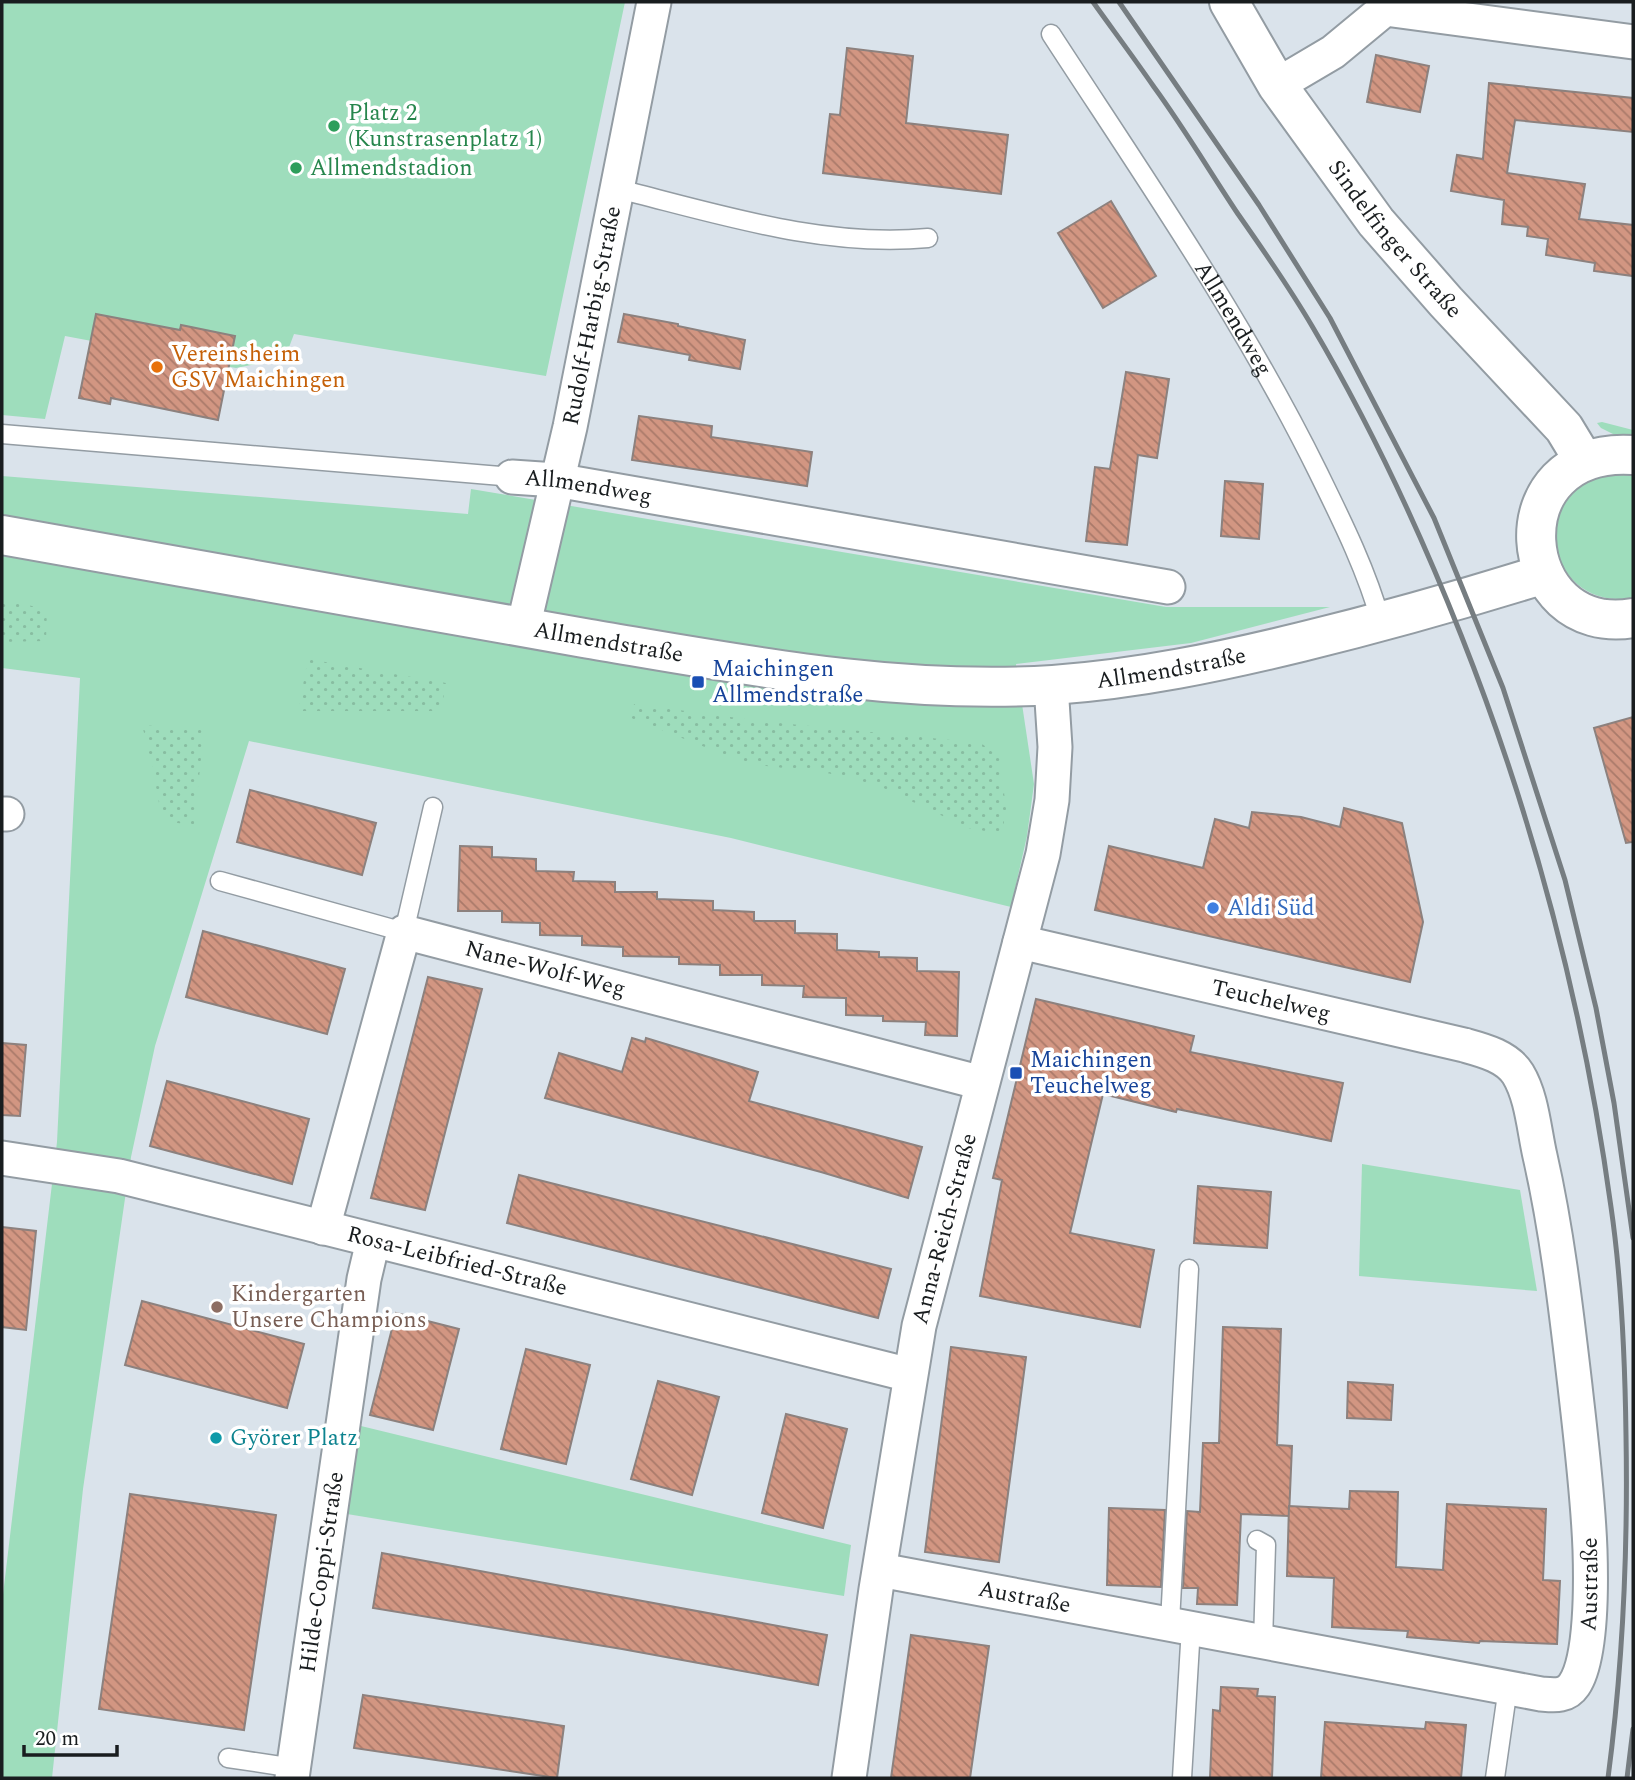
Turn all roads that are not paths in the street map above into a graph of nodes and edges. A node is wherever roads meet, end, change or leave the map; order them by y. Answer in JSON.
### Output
{"nodes":[{"id":1,"x":654,"y":2,"type":"edge"},
{"id":2,"x":1230,"y":2,"type":"edge"},
{"id":3,"x":1386,"y":5,"type":"edge"},
{"id":4,"x":1051,"y":34,"type":"dead end"},
{"id":5,"x":1633,"y":42,"type":"edge"},
{"id":6,"x":1277,"y":85,"type":"junction"},
{"id":7,"x":618,"y":189,"type":"junction"},
{"id":8,"x":928,"y":238,"type":"dead end"},
{"id":9,"x":2,"y":434,"type":"edge"},
{"id":10,"x":1633,"y":455,"type":"edge"},
{"id":11,"x":1584,"y":461,"type":"junction"},
{"id":12,"x":512,"y":477,"type":"joint"},
{"id":13,"x":556,"y":480,"type":"junction"},
{"id":14,"x":2,"y":535,"type":"edge"},
{"id":15,"x":1544,"y":574,"type":"junction"},
{"id":16,"x":1168,"y":587,"type":"dead end"},
{"id":17,"x":1633,"y":618,"type":"edge"},
{"id":18,"x":1381,"y":622,"type":"junction"},
{"id":19,"x":523,"y":628,"type":"junction"},
{"id":20,"x":1051,"y":685,"type":"junction"},
{"id":21,"x":433,"y":807,"type":"dead end"},
{"id":22,"x":220,"y":881,"type":"dead end"},
{"id":23,"x":404,"y":932,"type":"junction"},
{"id":24,"x":1020,"y":943,"type":"junction"},
{"id":25,"x":1517,"y":1072,"type":"joint"},
{"id":26,"x":982,"y":1083,"type":"junction"},
{"id":27,"x":2,"y":1158,"type":"edge"},
{"id":28,"x":323,"y":1228,"type":"junction"},
{"id":29,"x":373,"y":1241,"type":"junction"},
{"id":30,"x":1189,"y":1269,"type":"dead end"},
{"id":31,"x":910,"y":1375,"type":"junction"},
{"id":32,"x":1257,"y":1540,"type":"dead end"},
{"id":33,"x":880,"y":1570,"type":"junction"},
{"id":34,"x":1180,"y":1625,"type":"junction"},
{"id":35,"x":1263,"y":1642,"type":"junction"},
{"id":36,"x":1508,"y":1687,"type":"junction"},
{"id":37,"x":228,"y":1758,"type":"dead end"},
{"id":38,"x":293,"y":1775,"type":"edge"},
{"id":39,"x":849,"y":1778,"type":"edge"},
{"id":40,"x":1182,"y":1778,"type":"edge"},
{"id":41,"x":1495,"y":1778,"type":"edge"}],
"edges":[{"from":1,"to":7,"type":"street","name":"Rudolf-Harbig-Straße"},
{"from":2,"to":6,"type":"main road","name":"Sindelfinger Straße"},
{"from":3,"to":5,"type":"street"},
{"from":3,"to":6,"type":"street"},
{"from":4,"to":18,"type":"lane","name":"Allmendweg"},
{"from":6,"to":11,"type":"main road","name":"Sindelfinger Straße"},
{"from":7,"to":8,"type":"lane"},
{"from":7,"to":13,"type":"street","name":"Rudolf-Harbig-Straße"},
{"from":9,"to":12,"type":"lane","name":"Allmendweg"},
{"from":10,"to":11,"type":"main road"},
{"from":11,"to":15,"type":"main road"},
{"from":12,"to":13,"type":"street","name":"Allmendweg"},
{"from":13,"to":16,"type":"street","name":"Allmendweg"},
{"from":13,"to":19,"type":"street","name":"Rudolf-Harbig-Straße"},
{"from":14,"to":19,"type":"main road","name":"Allmendstraße"},
{"from":15,"to":17,"type":"main road"},
{"from":15,"to":18,"type":"main road","name":"Allmendstraße"},
{"from":18,"to":20,"type":"main road","name":"Allmendstraße"},
{"from":19,"to":20,"type":"main road","name":"Allmendstraße"},
{"from":20,"to":24,"type":"street","name":"Anna-Reich-Straße"},
{"from":21,"to":23,"type":"lane"},
{"from":22,"to":23,"type":"lane"},
{"from":23,"to":26,"type":"street","name":"Nane-Wolf-Weg"},
{"from":23,"to":28,"type":"street"},
{"from":24,"to":25,"type":"street","name":"Teuchelweg"},
{"from":24,"to":26,"type":"street","name":"Anna-Reich-Straße"},
{"from":25,"to":36,"type":"street","name":"Austraße"},
{"from":26,"to":31,"type":"street","name":"Anna-Reich-Straße"},
{"from":27,"to":28,"type":"street","name":"Rosa-Leibfried-Straße"},
{"from":28,"to":29,"type":"street","name":"Rosa-Leibfried-Straße"},
{"from":29,"to":31,"type":"street","name":"Rosa-Leibfried-Straße"},
{"from":29,"to":38,"type":"street","name":"Hilde-Coppi-Straße"},
{"from":30,"to":34,"type":"lane"},
{"from":31,"to":33,"type":"street","name":"Anna-Reich-Straße"},
{"from":32,"to":35,"type":"lane"},
{"from":33,"to":34,"type":"street","name":"Austraße"},
{"from":33,"to":39,"type":"street","name":"Anna-Reich-Straße"},
{"from":34,"to":35,"type":"street","name":"Austraße"},
{"from":34,"to":40,"type":"lane"},
{"from":35,"to":36,"type":"street","name":"Austraße"},
{"from":36,"to":41,"type":"lane"},
{"from":37,"to":38,"type":"lane"}]}
